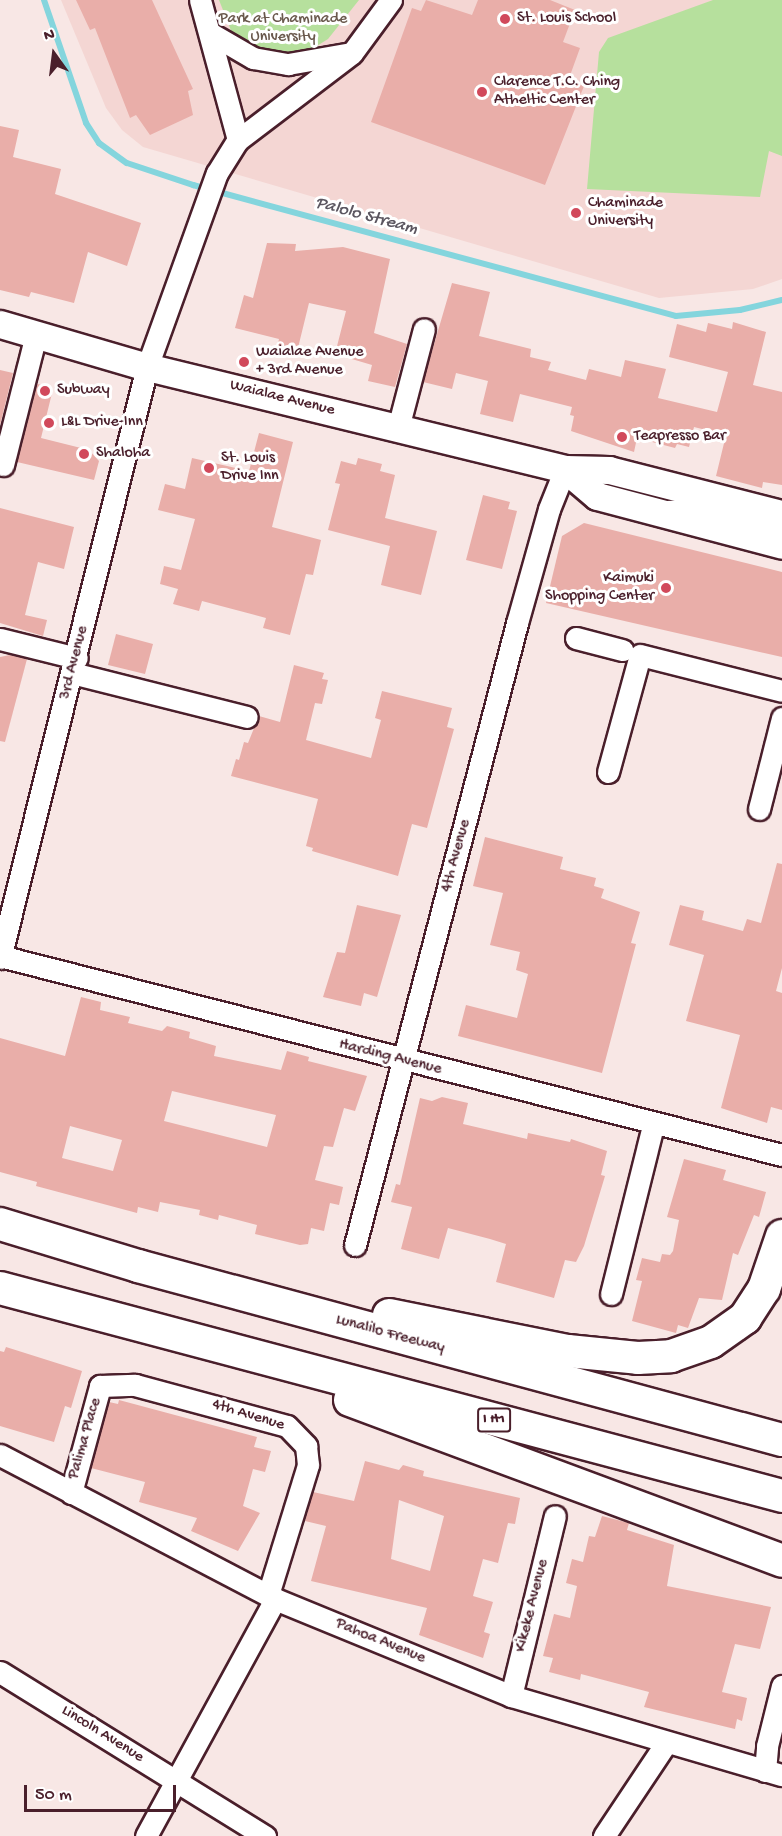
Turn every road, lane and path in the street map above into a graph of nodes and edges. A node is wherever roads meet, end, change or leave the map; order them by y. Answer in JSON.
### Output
{"nodes":[{"id":1,"x":200,"y":0,"type":"edge"},
{"id":2,"x":391,"y":0,"type":"edge"},
{"id":3,"x":210,"y":33,"type":"junction"},
{"id":4,"x":352,"y":53,"type":"junction"},
{"id":5,"x":238,"y":140,"type":"junction"},
{"id":6,"x":0,"y":324,"type":"edge"},
{"id":7,"x":424,"y":328,"type":"dead end"},
{"id":8,"x":36,"y":334,"type":"junction"},
{"id":9,"x":147,"y":367,"type":"junction"},
{"id":10,"x":398,"y":428,"type":"junction"},
{"id":11,"x":3,"y":465,"type":"dead end"},
{"id":12,"x":565,"y":469,"type":"junction"},
{"id":13,"x":655,"y":511,"type":"junction"},
{"id":14,"x":782,"y":514,"type":"edge"},
{"id":15,"x":782,"y":528,"type":"edge"},
{"id":16,"x":782,"y":545,"type":"edge"},
{"id":17,"x":576,"y":638,"type":"dead end"},
{"id":18,"x":0,"y":639,"type":"edge"},
{"id":19,"x":631,"y":653,"type":"junction"},
{"id":20,"x":75,"y":665,"type":"junction"},
{"id":21,"x":782,"y":691,"type":"edge"},
{"id":22,"x":247,"y":717,"type":"dead end"},
{"id":23,"x":782,"y":718,"type":"edge"},
{"id":24,"x":608,"y":772,"type":"dead end"},
{"id":25,"x":759,"y":809,"type":"dead end"},
{"id":26,"x":0,"y":957,"type":"edge"},
{"id":27,"x":402,"y":1061,"type":"junction"},
{"id":28,"x":653,"y":1125,"type":"junction"},
{"id":29,"x":782,"y":1155,"type":"edge"},
{"id":30,"x":0,"y":1224,"type":"edge"},
{"id":31,"x":782,"y":1236,"type":"edge"},
{"id":32,"x":355,"y":1245,"type":"dead end"},
{"id":33,"x":138,"y":1266,"type":"junction"},
{"id":34,"x":0,"y":1288,"type":"edge"},
{"id":35,"x":611,"y":1294,"type":"dead end"},
{"id":36,"x":206,"y":1344,"type":"junction"},
{"id":37,"x":100,"y":1386,"type":"joint"},
{"id":38,"x":782,"y":1440,"type":"edge"},
{"id":39,"x":0,"y":1455,"type":"edge"},
{"id":40,"x":71,"y":1493,"type":"junction"},
{"id":41,"x":782,"y":1496,"type":"edge"},
{"id":42,"x":555,"y":1516,"type":"dead end"},
{"id":43,"x":782,"y":1561,"type":"edge"},
{"id":44,"x":272,"y":1597,"type":"junction"},
{"id":45,"x":0,"y":1672,"type":"edge"},
{"id":46,"x":782,"y":1686,"type":"edge"},
{"id":47,"x":511,"y":1696,"type":"junction"},
{"id":48,"x":666,"y":1743,"type":"junction"},
{"id":49,"x":774,"y":1773,"type":"edge"},
{"id":50,"x":177,"y":1782,"type":"junction"},
{"id":51,"x":146,"y":1836,"type":"edge"},
{"id":52,"x":265,"y":1836,"type":"edge"},
{"id":53,"x":604,"y":1836,"type":"edge"}],
"edges":[{"from":1,"to":3,"type":"street"},
{"from":2,"to":4,"type":"street"},
{"from":3,"to":4,"type":"street"},
{"from":3,"to":5,"type":"street"},
{"from":4,"to":5,"type":"street"},
{"from":5,"to":9,"type":"street","name":"3rd Avenue"},
{"from":6,"to":8,"type":"main road","name":"Waialae Avenue"},
{"from":7,"to":10,"type":"street"},
{"from":8,"to":9,"type":"main road","name":"Waialae Avenue"},
{"from":8,"to":11,"type":"street"},
{"from":9,"to":10,"type":"main road","name":"Waialae Avenue"},
{"from":9,"to":20,"type":"street","name":"3rd Avenue"},
{"from":10,"to":12,"type":"main road","name":"Waialae Avenue"},
{"from":12,"to":13,"type":"main road","name":"Waialae Avenue"},
{"from":12,"to":14,"type":"main road","name":"Waialae Avenue"},
{"from":12,"to":27,"type":"street","name":"4th Avenue"},
{"from":13,"to":15,"type":"street"},
{"from":13,"to":16,"type":"main road","name":"Waialae Avenue"},
{"from":17,"to":19,"type":"street"},
{"from":18,"to":20,"type":"street"},
{"from":19,"to":21,"type":"street"},
{"from":19,"to":24,"type":"street"},
{"from":20,"to":22,"type":"street"},
{"from":20,"to":26,"type":"street","name":"3rd Avenue"},
{"from":23,"to":25,"type":"street"},
{"from":26,"to":27,"type":"street","name":"Harding Avenue"},
{"from":27,"to":28,"type":"street","name":"Harding Avenue"},
{"from":27,"to":32,"type":"street","name":"4th Avenue"},
{"from":28,"to":29,"type":"street","name":"Harding Avenue"},
{"from":28,"to":35,"type":"street"},
{"from":30,"to":33,"type":"highway","name":"Lunalilo Freeway"},
{"from":31,"to":33,"type":"highway"},
{"from":33,"to":38,"type":"highway","name":"Lunalilo Freeway"},
{"from":34,"to":36,"type":"highway","number":"I H1"},
{"from":36,"to":41,"type":"highway","number":"I H1"},
{"from":36,"to":43,"type":"highway"},
{"from":37,"to":40,"type":"street","name":"Palima Place"},
{"from":37,"to":44,"type":"street","name":"4th Avenue"},
{"from":39,"to":40,"type":"street","name":"Pahoa Avenue"},
{"from":40,"to":44,"type":"street","name":"Pahoa Avenue"},
{"from":42,"to":47,"type":"street","name":"Kikeke Avenue"},
{"from":44,"to":47,"type":"street","name":"Pahoa Avenue"},
{"from":44,"to":50,"type":"street","name":"4th Avenue"},
{"from":45,"to":50,"type":"street","name":"Lincoln Avenue"},
{"from":46,"to":49,"type":"street"},
{"from":47,"to":48,"type":"street","name":"Pahoa Avenue"},
{"from":48,"to":49,"type":"street","name":"Pahoa Avenue"},
{"from":48,"to":53,"type":"street"},
{"from":50,"to":51,"type":"street","name":"4th Avenue"},
{"from":50,"to":52,"type":"street","name":"Lincoln Avenue"}]}
